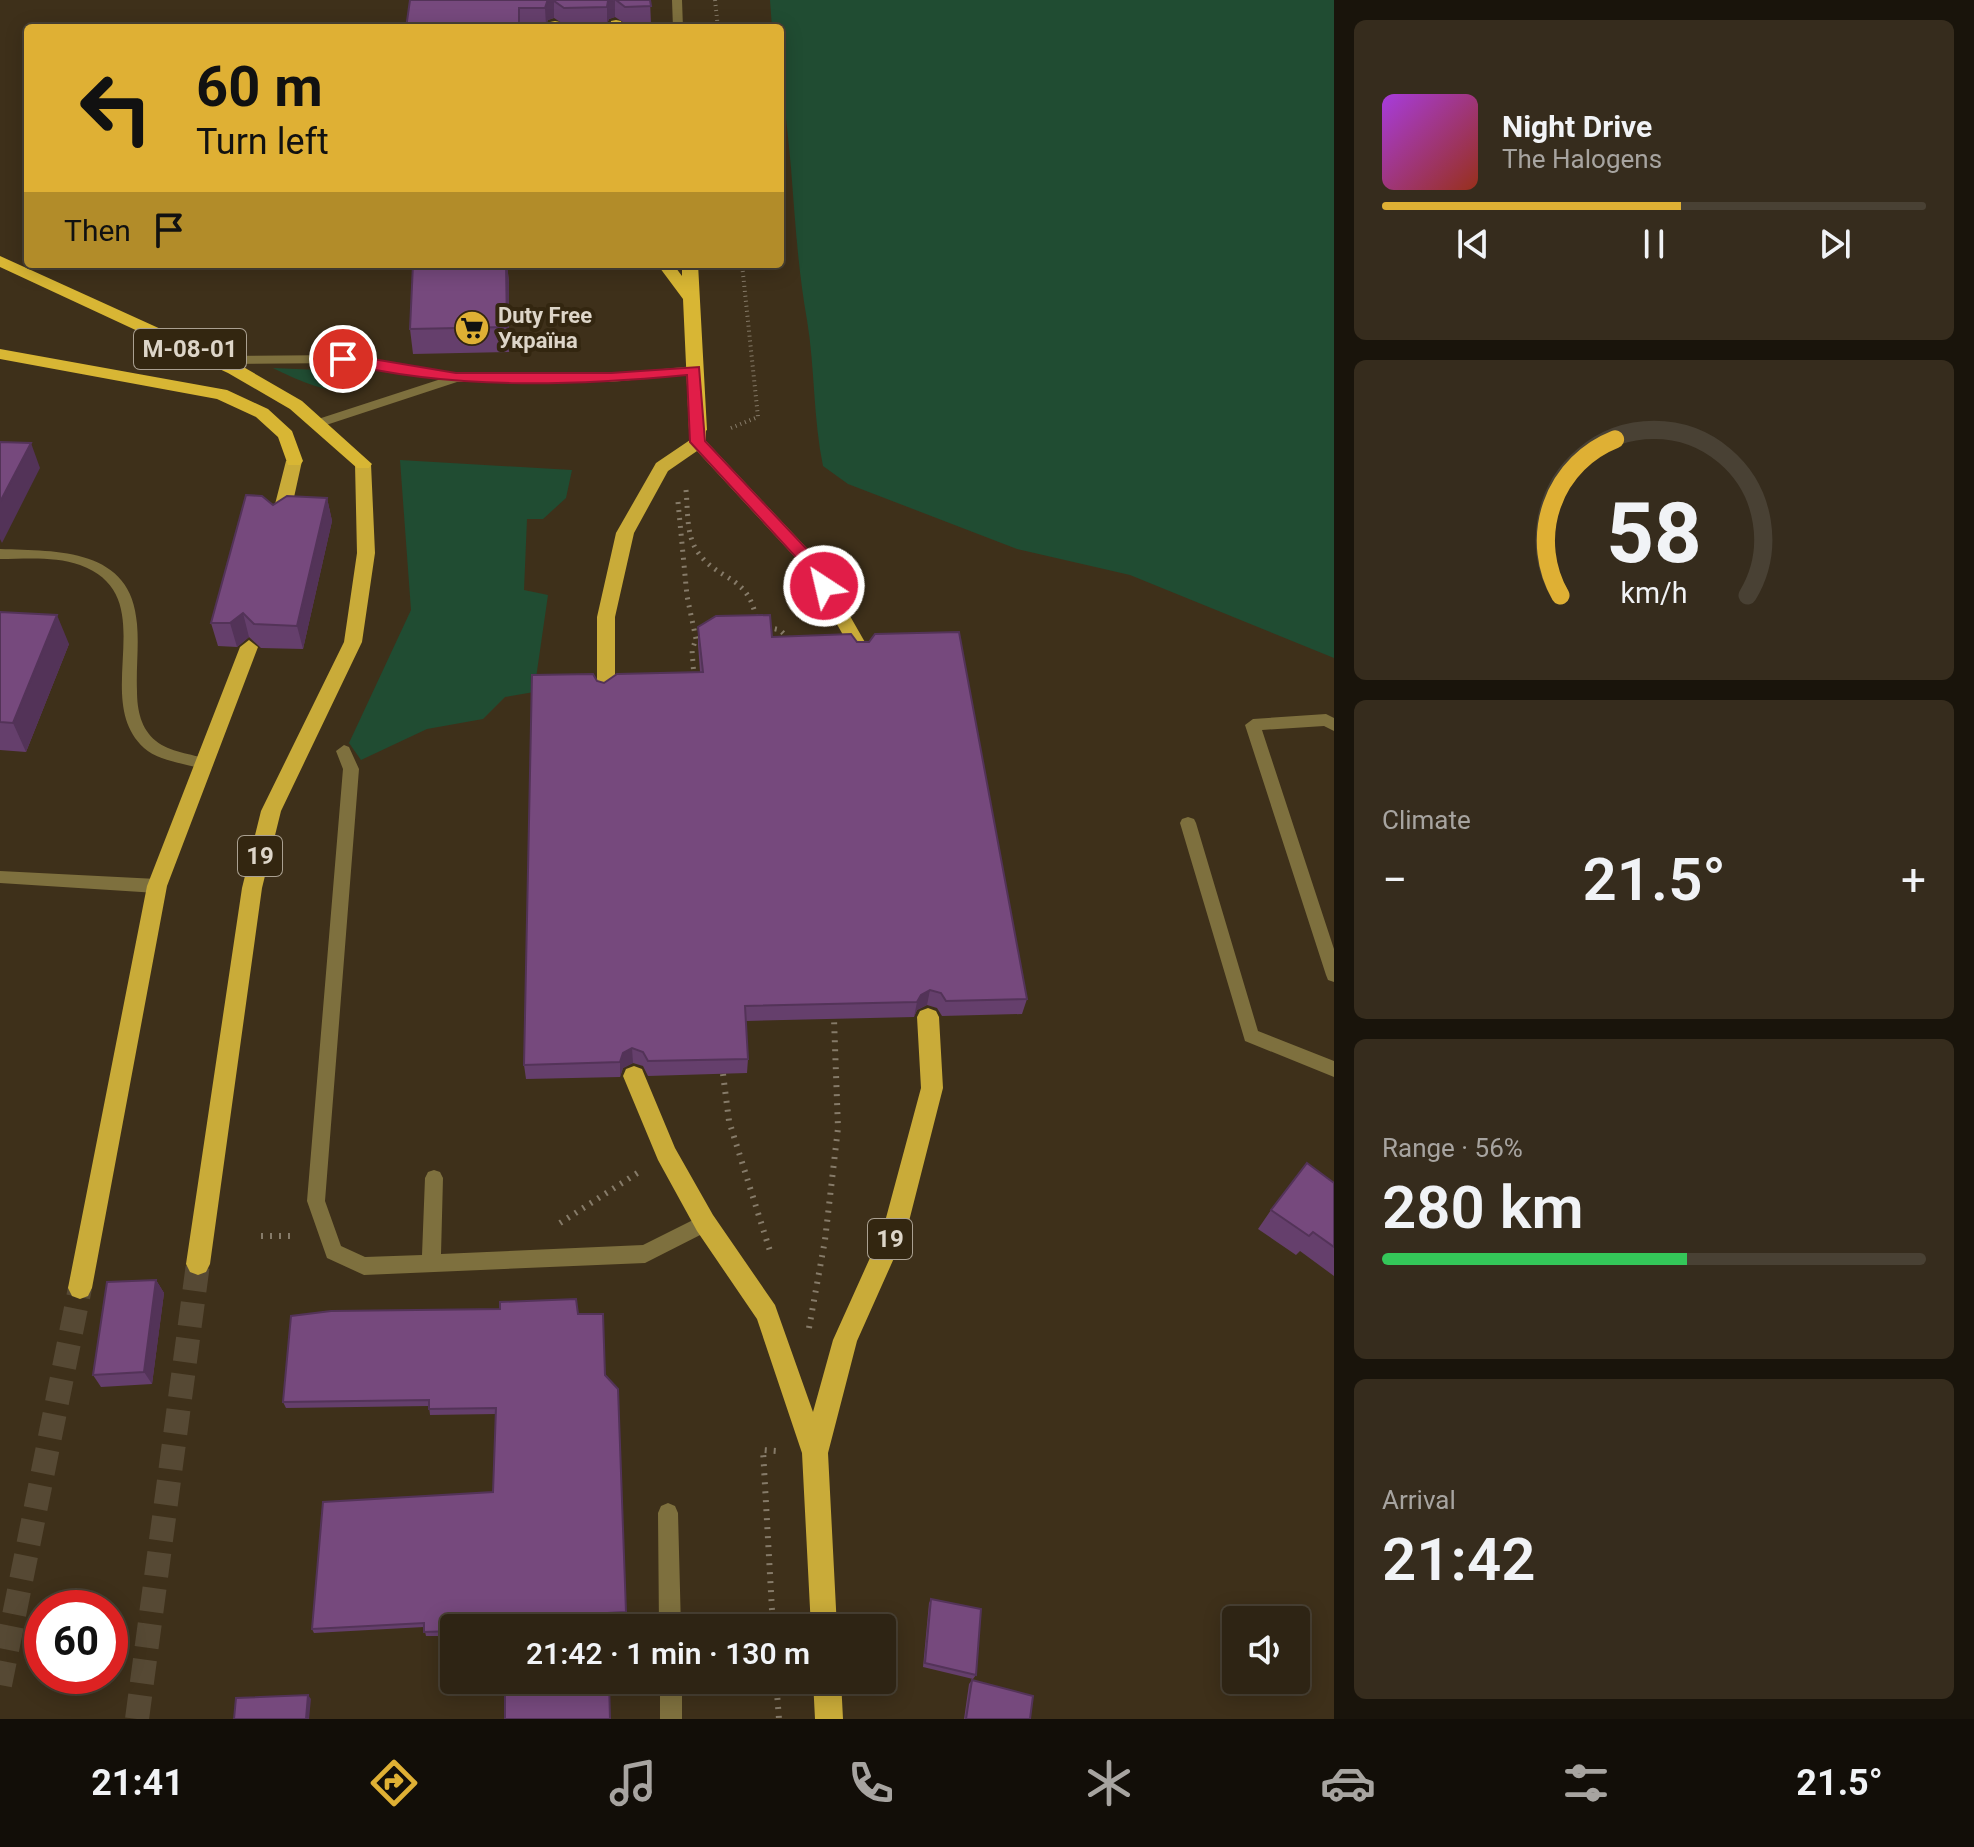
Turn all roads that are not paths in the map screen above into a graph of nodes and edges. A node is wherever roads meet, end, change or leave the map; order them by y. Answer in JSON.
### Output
{"nodes":[{"id":1,"x":677,"y":0,"type":"edge"},
{"id":2,"x":678,"y":24,"type":"edge"},
{"id":3,"x":0,"y":261,"type":"edge"},
{"id":4,"x":668,"y":268,"type":"edge"},
{"id":5,"x":690,"y":268,"type":"edge"},
{"id":6,"x":691,"y":298,"type":"junction"},
{"id":7,"x":0,"y":354,"type":"edge"},
{"id":8,"x":213,"y":360,"type":"junction"},
{"id":9,"x":694,"y":370,"type":"junction"},
{"id":10,"x":456,"y":378,"type":"junction"},
{"id":11,"x":317,"y":424,"type":"junction"},
{"id":12,"x":698,"y":436,"type":"junction"},
{"id":13,"x":294,"y":461,"type":"joint"},
{"id":14,"x":363,"y":464,"type":"joint"},
{"id":15,"x":280,"y":520,"type":"edge"},
{"id":16,"x":0,"y":554,"type":"edge"},
{"id":17,"x":249,"y":647,"type":"edge"},
{"id":18,"x":861,"y":651,"type":"edge"},
{"id":19,"x":606,"y":690,"type":"edge"},
{"id":20,"x":1334,"y":725,"type":"edge"},
{"id":21,"x":344,"y":751,"type":"dead end"},
{"id":22,"x":202,"y":763,"type":"junction"},
{"id":23,"x":1188,"y":823,"type":"dead end"},
{"id":24,"x":0,"y":877,"type":"edge"},
{"id":25,"x":157,"y":886,"type":"junction"},
{"id":26,"x":1334,"y":975,"type":"edge"},
{"id":27,"x":928,"y":1017,"type":"dead end"},
{"id":28,"x":1334,"y":1069,"type":"edge"},
{"id":29,"x":634,"y":1076,"type":"dead end"},
{"id":30,"x":434,"y":1178,"type":"dead end"},
{"id":31,"x":705,"y":1223,"type":"junction"},
{"id":32,"x":198,"y":1264,"type":"tunnel mouth"},
{"id":33,"x":431,"y":1264,"type":"junction"},
{"id":34,"x":80,"y":1288,"type":"tunnel mouth"},
{"id":35,"x":815,"y":1453,"type":"junction"},
{"id":36,"x":668,"y":1513,"type":"dead end"},
{"id":37,"x":670,"y":1614,"type":"edge"},
{"id":38,"x":823,"y":1614,"type":"edge"},
{"id":39,"x":671,"y":1694,"type":"edge"},
{"id":40,"x":828,"y":1694,"type":"edge"},
{"id":41,"x":671,"y":1719,"type":"edge"},
{"id":42,"x":829,"y":1719,"type":"edge"}],
"edges":[{"from":1,"to":2,"type":"lane"},
{"from":3,"to":8,"type":"highway","number":"М-08-01"},
{"from":4,"to":6,"type":"highway"},
{"from":5,"to":6,"type":"highway"},
{"from":6,"to":9,"type":"highway"},
{"from":7,"to":13,"type":"highway","number":"М-08-01"},
{"from":8,"to":10,"type":"lane"},
{"from":8,"to":11,"type":"highway","number":"М-08-01"},
{"from":9,"to":10,"type":"lane"},
{"from":9,"to":12,"type":"highway"},
{"from":10,"to":11,"type":"lane"},
{"from":11,"to":14,"type":"highway","number":"М-08-01"},
{"from":12,"to":18,"type":"main road"},
{"from":12,"to":19,"type":"main road"},
{"from":13,"to":15,"type":"main road"},
{"from":14,"to":32,"type":"main road","number":"19"},
{"from":16,"to":22,"type":"lane"},
{"from":17,"to":22,"type":"main road"},
{"from":20,"to":26,"type":"lane"},
{"from":21,"to":33,"type":"lane"},
{"from":22,"to":25,"type":"main road"},
{"from":23,"to":28,"type":"lane"},
{"from":24,"to":25,"type":"lane"},
{"from":25,"to":34,"type":"main road"},
{"from":27,"to":35,"type":"main road","number":"19"},
{"from":29,"to":31,"type":"main road","number":"19"},
{"from":30,"to":33,"type":"lane"},
{"from":31,"to":33,"type":"lane"},
{"from":31,"to":35,"type":"main road","number":"19"},
{"from":35,"to":38,"type":"main road","number":"19"},
{"from":36,"to":37,"type":"lane"},
{"from":39,"to":41,"type":"lane"},
{"from":40,"to":42,"type":"main road"}]}
